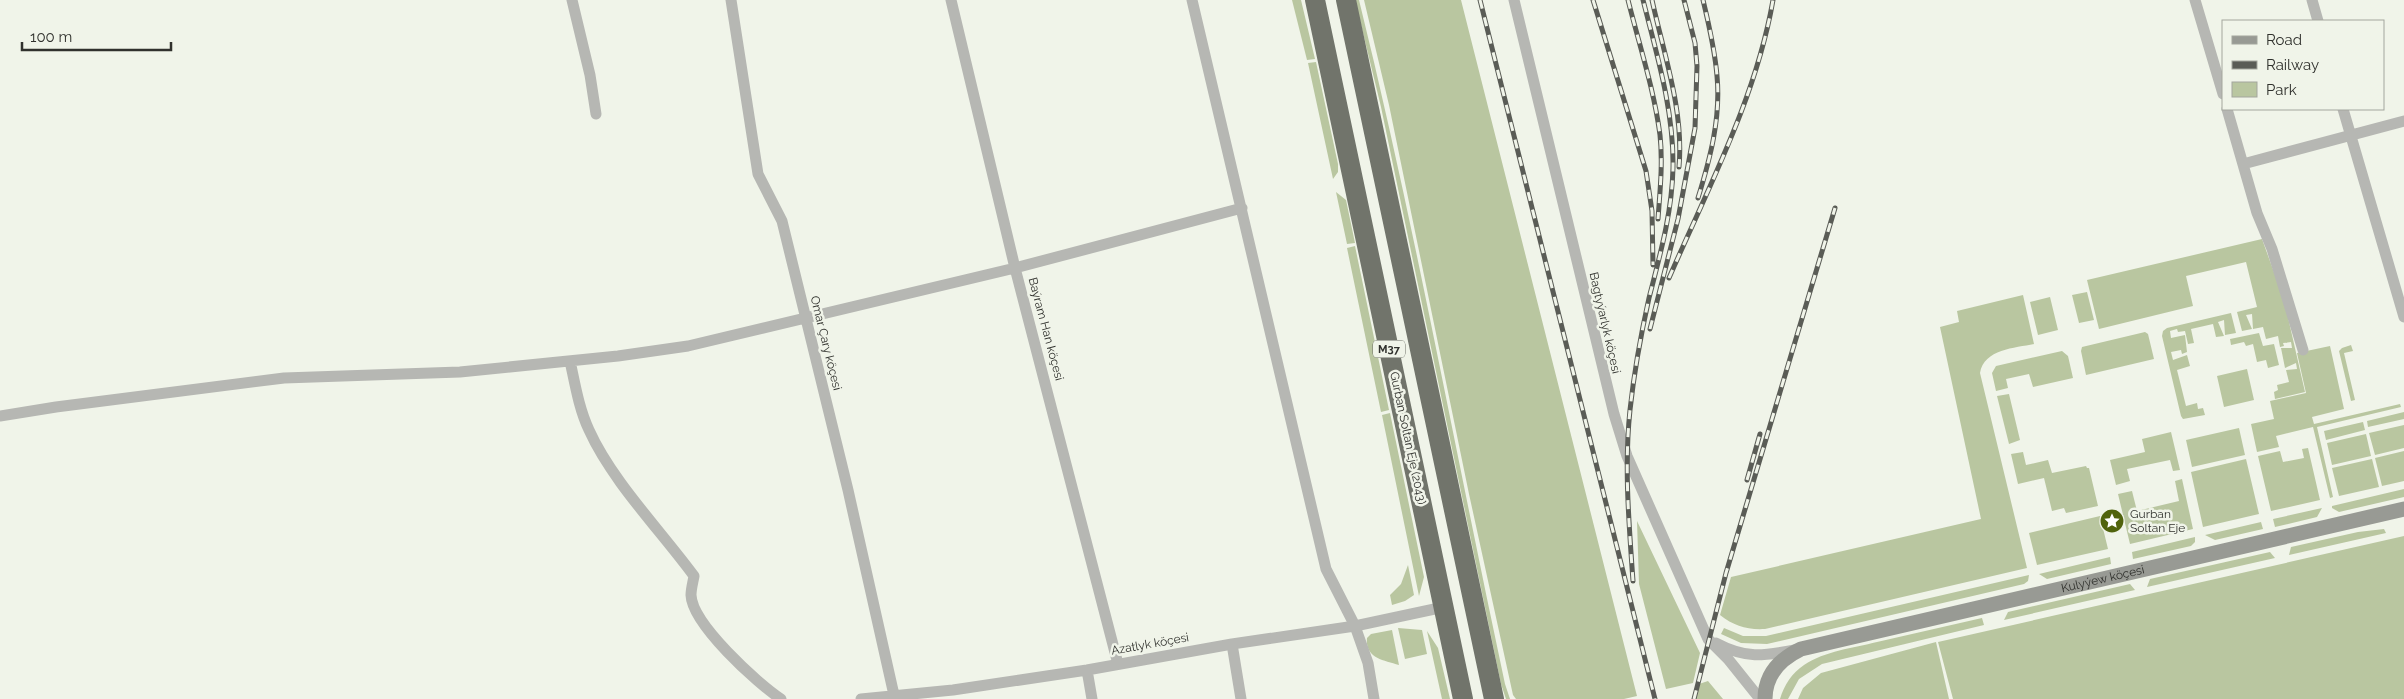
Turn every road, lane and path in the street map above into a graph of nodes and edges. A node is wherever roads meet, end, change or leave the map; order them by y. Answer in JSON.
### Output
{"nodes":[{"id":1,"x":572,"y":0,"type":"edge"},
{"id":2,"x":731,"y":0,"type":"edge"},
{"id":3,"x":951,"y":0,"type":"edge"},
{"id":4,"x":1192,"y":0,"type":"edge"},
{"id":5,"x":1315,"y":0,"type":"edge"},
{"id":6,"x":1346,"y":0,"type":"edge"},
{"id":7,"x":1514,"y":0,"type":"edge"},
{"id":8,"x":2195,"y":0,"type":"edge"},
{"id":9,"x":2312,"y":0,"type":"edge"},
{"id":10,"x":2318,"y":20,"type":"edge"},
{"id":11,"x":2222,"y":91,"type":"edge"},
{"id":12,"x":2227,"y":110,"type":"edge"},
{"id":13,"x":2343,"y":110,"type":"edge"},
{"id":14,"x":596,"y":114,"type":"dead end"},
{"id":15,"x":2404,"y":121,"type":"edge"},
{"id":16,"x":2351,"y":136,"type":"junction"},
{"id":17,"x":2243,"y":164,"type":"junction"},
{"id":18,"x":1242,"y":208,"type":"junction"},
{"id":19,"x":1015,"y":268,"type":"junction"},
{"id":20,"x":2404,"y":317,"type":"edge"},
{"id":21,"x":805,"y":318,"type":"junction"},
{"id":22,"x":2304,"y":350,"type":"dead end"},
{"id":23,"x":570,"y":360,"type":"junction"},
{"id":24,"x":0,"y":416,"type":"edge"},
{"id":25,"x":2404,"y":509,"type":"edge"},
{"id":26,"x":1444,"y":607,"type":"junction"},
{"id":27,"x":1355,"y":626,"type":"junction"},
{"id":28,"x":1708,"y":638,"type":"junction"},
{"id":29,"x":1232,"y":644,"type":"junction"},
{"id":30,"x":1801,"y":649,"type":"junction"},
{"id":31,"x":1118,"y":664,"type":"junction"},
{"id":32,"x":1087,"y":670,"type":"junction"},
{"id":33,"x":954,"y":694,"type":"edge"},
{"id":34,"x":894,"y":695,"type":"junction"},
{"id":35,"x":780,"y":699,"type":"edge"},
{"id":36,"x":861,"y":699,"type":"edge"},
{"id":37,"x":1092,"y":699,"type":"edge"},
{"id":38,"x":1242,"y":699,"type":"edge"},
{"id":39,"x":1374,"y":699,"type":"edge"},
{"id":40,"x":1464,"y":699,"type":"edge"},
{"id":41,"x":1494,"y":699,"type":"edge"},
{"id":42,"x":1760,"y":699,"type":"edge"},
{"id":43,"x":1765,"y":699,"type":"edge"}],
"edges":[{"from":1,"to":14,"type":"street"},
{"from":2,"to":21,"type":"street","name":"Omar Çary köçesi"},
{"from":3,"to":19,"type":"street","name":"Baýram Han köçesi"},
{"from":4,"to":18,"type":"street"},
{"from":5,"to":26,"type":"highway","name":"Gurban Soltan Eje (2043)","number":"M37"},
{"from":6,"to":41,"type":"highway","number":"M37"},
{"from":7,"to":28,"type":"street","name":"Bagtyýarlyk köçesi"},
{"from":8,"to":11,"type":"street"},
{"from":9,"to":10,"type":"street"},
{"from":12,"to":17,"type":"street"},
{"from":13,"to":16,"type":"street"},
{"from":15,"to":16,"type":"street"},
{"from":16,"to":17,"type":"street"},
{"from":16,"to":20,"type":"street"},
{"from":17,"to":22,"type":"street"},
{"from":18,"to":19,"type":"street"},
{"from":18,"to":27,"type":"street"},
{"from":19,"to":21,"type":"street"},
{"from":19,"to":31,"type":"street","name":"Baýram Han köçesi"},
{"from":21,"to":23,"type":"street"},
{"from":21,"to":34,"type":"street","name":"Omar Çary köçesi"},
{"from":23,"to":24,"type":"street"},
{"from":23,"to":35,"type":"street"},
{"from":25,"to":30,"type":"street","name":"Kulyýew köçesi"},
{"from":26,"to":27,"type":"street","name":"Azatlyk köçesi"},
{"from":26,"to":40,"type":"highway","name":"Gurban Soltan Eje (2043)","number":"M37"},
{"from":27,"to":29,"type":"street","name":"Azatlyk köçesi"},
{"from":27,"to":39,"type":"street"},
{"from":28,"to":30,"type":"street"},
{"from":28,"to":42,"type":"street","name":"Bagtyýarlyk köçesi"},
{"from":29,"to":31,"type":"street","name":"Azatlyk köçesi"},
{"from":29,"to":38,"type":"street"},
{"from":30,"to":43,"type":"street","name":"Kulyýew köçesi"},
{"from":31,"to":32,"type":"street","name":"Azatlyk köçesi"},
{"from":32,"to":33,"type":"street","name":"Azatlyk köçesi"},
{"from":32,"to":37,"type":"street"},
{"from":33,"to":34,"type":"street","name":"Azatlyk köçesi"},
{"from":34,"to":36,"type":"street","name":"Azatlyk köçesi"}]}
